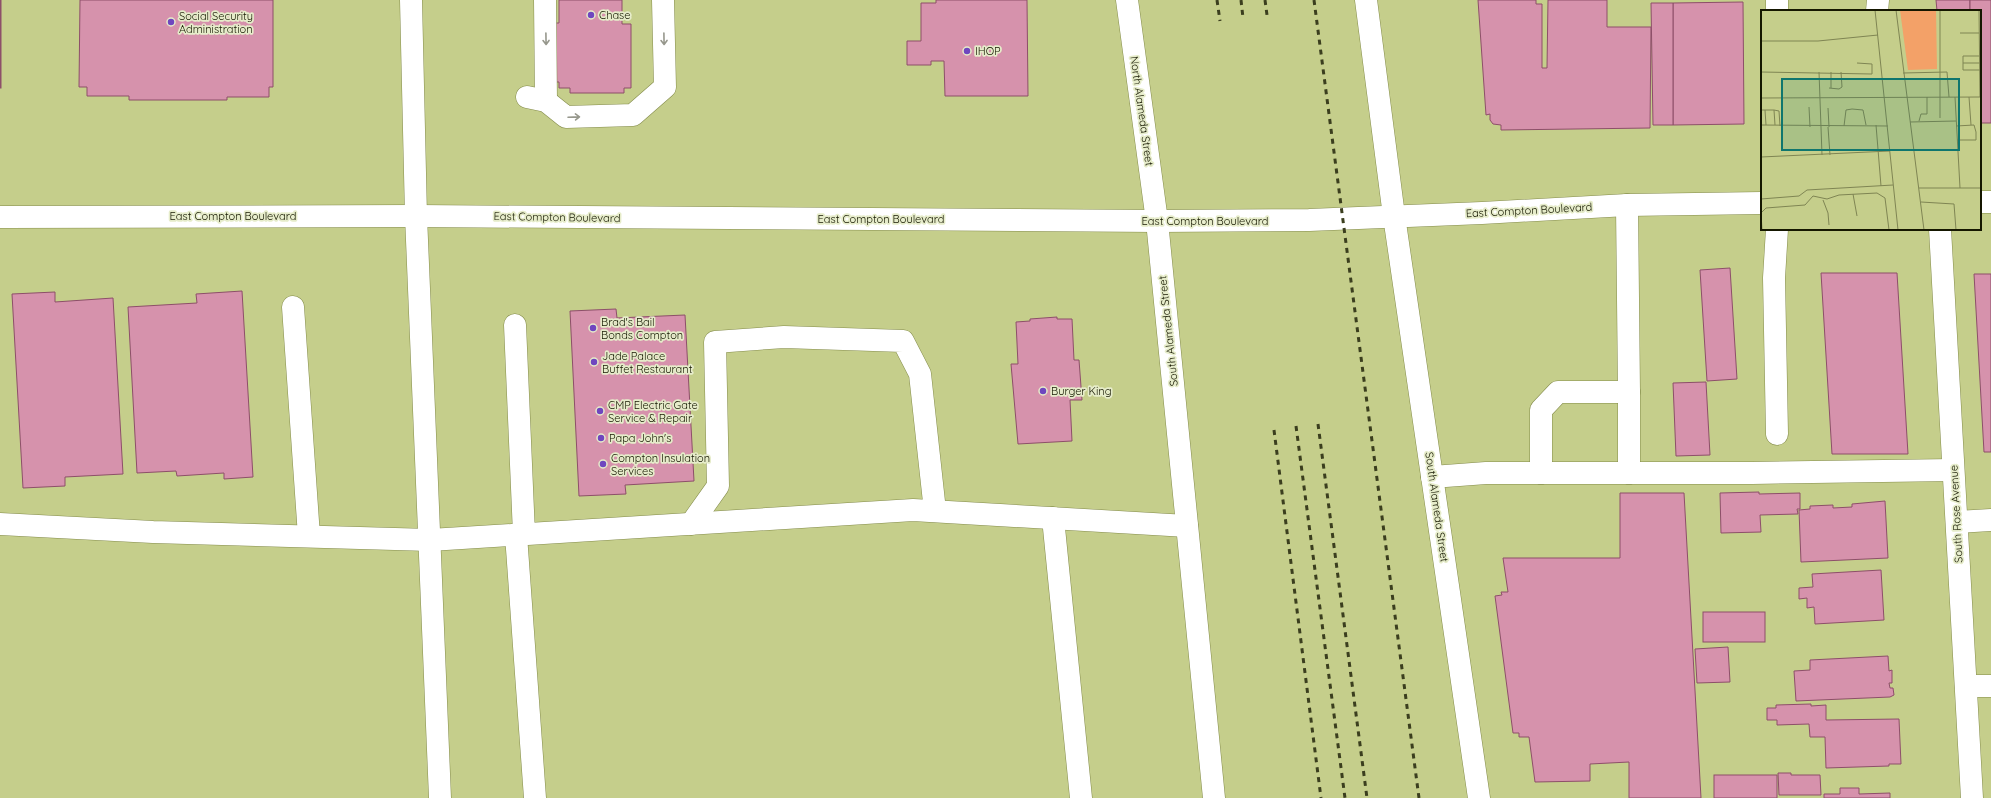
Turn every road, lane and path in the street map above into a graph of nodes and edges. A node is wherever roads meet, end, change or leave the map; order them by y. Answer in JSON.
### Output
{"nodes":[{"id":1,"x":411,"y":0,"type":"edge"},
{"id":2,"x":546,"y":0,"type":"edge"},
{"id":3,"x":663,"y":0,"type":"edge"},
{"id":4,"x":1127,"y":0,"type":"edge"},
{"id":5,"x":1366,"y":0,"type":"edge"},
{"id":6,"x":1878,"y":0,"type":"edge"},
{"id":7,"x":1877,"y":10,"type":"edge"},
{"id":8,"x":1761,"y":203,"type":"edge"},
{"id":9,"x":1627,"y":205,"type":"junction"},
{"id":10,"x":416,"y":216,"type":"junction"},
{"id":11,"x":1394,"y":216,"type":"junction"},
{"id":12,"x":0,"y":218,"type":"edge"},
{"id":13,"x":1157,"y":221,"type":"junction"},
{"id":14,"x":1777,"y":230,"type":"edge"},
{"id":15,"x":1940,"y":230,"type":"edge"},
{"id":16,"x":293,"y":307,"type":"dead end"},
{"id":17,"x":515,"y":325,"type":"dead end"},
{"id":18,"x":1629,"y":392,"type":"junction"},
{"id":19,"x":1778,"y":434,"type":"dead end"},
{"id":20,"x":1953,"y":470,"type":"junction"},
{"id":21,"x":1541,"y":473,"type":"junction"},
{"id":22,"x":1630,"y":473,"type":"junction"},
{"id":23,"x":1432,"y":477,"type":"junction"},
{"id":24,"x":935,"y":511,"type":"junction"},
{"id":25,"x":1053,"y":518,"type":"junction"},
{"id":26,"x":1991,"y":520,"type":"edge"},
{"id":27,"x":1957,"y":522,"type":"junction"},
{"id":28,"x":0,"y":524,"type":"edge"},
{"id":29,"x":691,"y":524,"type":"junction"},
{"id":30,"x":1187,"y":526,"type":"junction"},
{"id":31,"x":520,"y":534,"type":"junction"},
{"id":32,"x":309,"y":536,"type":"junction"},
{"id":33,"x":430,"y":540,"type":"junction"},
{"id":34,"x":1966,"y":686,"type":"junction"},
{"id":35,"x":1991,"y":686,"type":"edge"},
{"id":36,"x":440,"y":798,"type":"edge"},
{"id":37,"x":535,"y":798,"type":"edge"},
{"id":38,"x":1081,"y":798,"type":"edge"},
{"id":39,"x":1214,"y":798,"type":"edge"},
{"id":40,"x":1479,"y":798,"type":"edge"},
{"id":41,"x":1972,"y":798,"type":"edge"}],
"edges":[{"from":1,"to":10,"type":"main road"},
{"from":2,"to":3,"type":"main road"},
{"from":4,"to":13,"type":"main road","name":"North Alameda Street"},
{"from":5,"to":11,"type":"main road"},
{"from":6,"to":7,"type":"main road"},
{"from":8,"to":9,"type":"main road","name":"East Compton Boulevard"},
{"from":9,"to":11,"type":"main road","name":"East Compton Boulevard"},
{"from":9,"to":18,"type":"main road"},
{"from":10,"to":12,"type":"main road","name":"East Compton Boulevard"},
{"from":10,"to":13,"type":"main road","name":"East Compton Boulevard"},
{"from":10,"to":33,"type":"main road"},
{"from":11,"to":13,"type":"main road","name":"East Compton Boulevard"},
{"from":11,"to":23,"type":"main road","name":"South Alameda Street"},
{"from":13,"to":30,"type":"main road","name":"South Alameda Street"},
{"from":14,"to":19,"type":"main road"},
{"from":15,"to":20,"type":"main road","name":"South Rose Avenue"},
{"from":16,"to":32,"type":"main road"},
{"from":17,"to":31,"type":"main road"},
{"from":18,"to":21,"type":"main road"},
{"from":18,"to":22,"type":"main road"},
{"from":20,"to":22,"type":"main road"},
{"from":20,"to":27,"type":"main road","name":"South Rose Avenue"},
{"from":21,"to":22,"type":"main road"},
{"from":21,"to":23,"type":"main road"},
{"from":23,"to":40,"type":"main road","name":"South Alameda Street"},
{"from":24,"to":25,"type":"main road"},
{"from":24,"to":29,"type":"main road"},
{"from":24,"to":29,"type":"main road"},
{"from":25,"to":30,"type":"main road"},
{"from":25,"to":38,"type":"main road"},
{"from":26,"to":27,"type":"main road"},
{"from":27,"to":34,"type":"main road","name":"South Rose Avenue"},
{"from":28,"to":32,"type":"main road"},
{"from":29,"to":31,"type":"main road"},
{"from":30,"to":39,"type":"main road","name":"South Alameda Street"},
{"from":31,"to":33,"type":"main road"},
{"from":31,"to":37,"type":"main road"},
{"from":32,"to":33,"type":"main road"},
{"from":33,"to":36,"type":"main road"},
{"from":34,"to":35,"type":"main road"},
{"from":34,"to":41,"type":"main road","name":"South Rose Avenue"}]}
